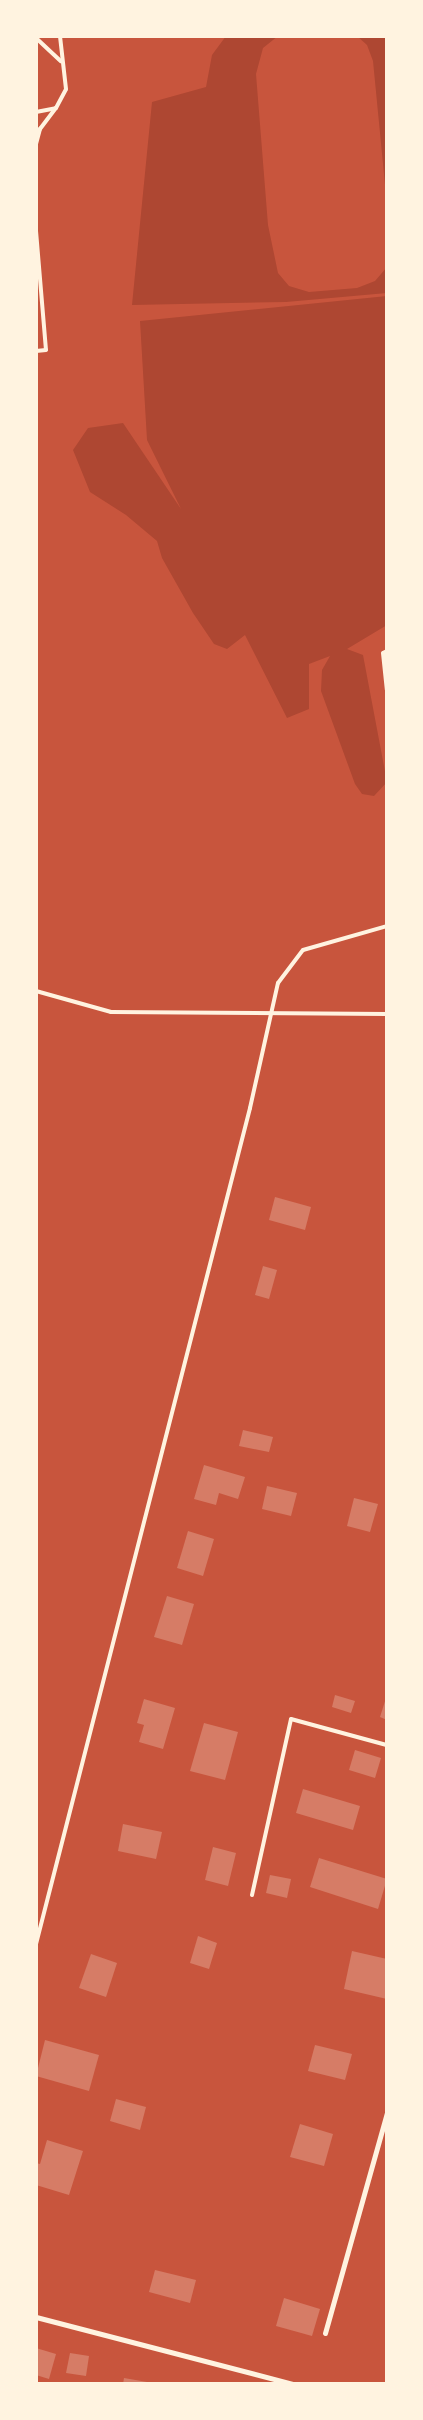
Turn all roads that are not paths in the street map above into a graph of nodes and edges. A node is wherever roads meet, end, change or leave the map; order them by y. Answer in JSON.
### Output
{"nodes":[{"id":1,"x":60,"y":36,"type":"edge"},
{"id":2,"x":36,"y":38,"type":"edge"},
{"id":3,"x":61,"y":61,"type":"junction"},
{"id":4,"x":56,"y":108,"type":"junction"},
{"id":5,"x":36,"y":112,"type":"edge"},
{"id":6,"x":36,"y":144,"type":"edge"},
{"id":7,"x":36,"y":231,"type":"edge"},
{"id":8,"x":36,"y":351,"type":"edge"},
{"id":9,"x":387,"y":650,"type":"edge"},
{"id":10,"x":387,"y":690,"type":"edge"},
{"id":11,"x":387,"y":926,"type":"edge"},
{"id":12,"x":36,"y":991,"type":"edge"},
{"id":13,"x":269,"y":1013,"type":"junction"},
{"id":14,"x":387,"y":1014,"type":"edge"},
{"id":15,"x":387,"y":1745,"type":"edge"},
{"id":16,"x":252,"y":1895,"type":"dead end"},
{"id":17,"x":36,"y":1944,"type":"edge"},
{"id":18,"x":387,"y":2112,"type":"edge"},
{"id":19,"x":36,"y":2317,"type":"edge"},
{"id":20,"x":325,"y":2333,"type":"dead end"},
{"id":21,"x":294,"y":2384,"type":"edge"}],
"edges":[{"from":1,"to":3,"type":"lane"},
{"from":2,"to":3,"type":"lane"},
{"from":3,"to":4,"type":"lane"},
{"from":4,"to":5,"type":"lane"},
{"from":4,"to":6,"type":"lane"},
{"from":7,"to":8,"type":"lane"},
{"from":9,"to":10,"type":"lane"},
{"from":11,"to":13,"type":"lane"},
{"from":12,"to":13,"type":"lane"},
{"from":13,"to":14,"type":"lane"},
{"from":13,"to":17,"type":"lane"},
{"from":15,"to":16,"type":"lane"},
{"from":18,"to":20,"type":"street"},
{"from":19,"to":21,"type":"street"}]}
